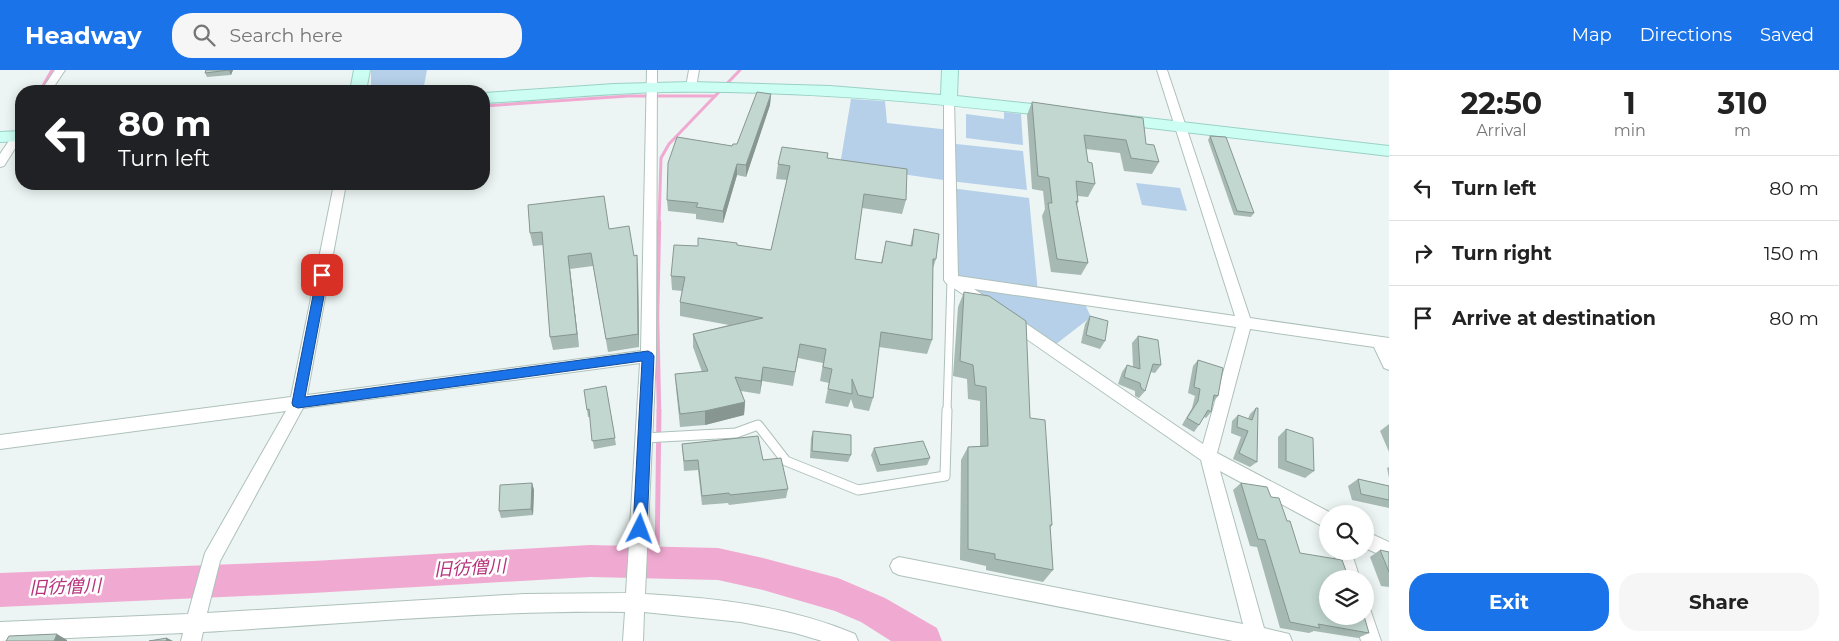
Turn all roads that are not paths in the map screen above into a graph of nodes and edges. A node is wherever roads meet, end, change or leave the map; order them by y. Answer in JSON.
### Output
{"nodes":[{"id":1,"x":60,"y":70,"type":"edge"},
{"id":2,"x":362,"y":70,"type":"edge"},
{"id":3,"x":652,"y":70,"type":"edge"},
{"id":4,"x":694,"y":70,"type":"edge"},
{"id":5,"x":950,"y":70,"type":"edge"},
{"id":6,"x":1162,"y":70,"type":"edge"},
{"id":7,"x":50,"y":85,"type":"edge"},
{"id":8,"x":359,"y":85,"type":"edge"},
{"id":9,"x":691,"y":86,"type":"junction"},
{"id":10,"x":652,"y":87,"type":"junction"},
{"id":11,"x":490,"y":98,"type":"edge"},
{"id":12,"x":950,"y":99,"type":"junction"},
{"id":13,"x":1074,"y":114,"type":"edge"},
{"id":14,"x":1093,"y":116,"type":"edge"},
{"id":15,"x":1180,"y":127,"type":"junction"},
{"id":16,"x":15,"y":135,"type":"edge"},
{"id":17,"x":1389,"y":151,"type":"edge"},
{"id":18,"x":0,"y":163,"type":"edge"},
{"id":19,"x":339,"y":190,"type":"edge"},
{"id":20,"x":952,"y":280,"type":"junction"},
{"id":21,"x":1244,"y":323,"type":"junction"},
{"id":22,"x":1384,"y":344,"type":"edge"},
{"id":23,"x":648,"y":356,"type":"junction"},
{"id":24,"x":1389,"y":364,"type":"edge"},
{"id":25,"x":298,"y":403,"type":"junction"},
{"id":26,"x":644,"y":438,"type":"junction"},
{"id":27,"x":0,"y":442,"type":"edge"},
{"id":28,"x":1208,"y":456,"type":"junction"},
{"id":29,"x":1319,"y":515,"type":"edge"},
{"id":30,"x":1374,"y":544,"type":"edge"},
{"id":31,"x":1389,"y":551,"type":"edge"},
{"id":32,"x":899,"y":566,"type":"dead end"},
{"id":33,"x":637,"y":602,"type":"junction"},
{"id":34,"x":1366,"y":625,"type":"edge"},
{"id":35,"x":0,"y":632,"type":"edge"},
{"id":36,"x":192,"y":633,"type":"edge"},
{"id":37,"x":1256,"y":635,"type":"junction"},
{"id":38,"x":633,"y":641,"type":"edge"},
{"id":39,"x":848,"y":641,"type":"edge"},
{"id":40,"x":1282,"y":641,"type":"edge"},
{"id":41,"x":1371,"y":641,"type":"edge"}],
"edges":[{"from":1,"to":7,"type":"street"},
{"from":2,"to":8,"type":"street"},
{"from":3,"to":10,"type":"street"},
{"from":4,"to":9,"type":"street"},
{"from":5,"to":12,"type":"street"},
{"from":6,"to":15,"type":"street"},
{"from":9,"to":10,"type":"street"},
{"from":9,"to":12,"type":"street"},
{"from":10,"to":11,"type":"street"},
{"from":10,"to":23,"type":"street"},
{"from":12,"to":13,"type":"street"},
{"from":12,"to":20,"type":"street"},
{"from":14,"to":15,"type":"street"},
{"from":15,"to":17,"type":"street"},
{"from":15,"to":21,"type":"street"},
{"from":16,"to":18,"type":"street"},
{"from":19,"to":25,"type":"street"},
{"from":20,"to":21,"type":"street"},
{"from":20,"to":26,"type":"lane"},
{"from":20,"to":28,"type":"street"},
{"from":21,"to":22,"type":"street"},
{"from":21,"to":28,"type":"street"},
{"from":22,"to":24,"type":"street"},
{"from":23,"to":25,"type":"street"},
{"from":23,"to":26,"type":"street"},
{"from":25,"to":27,"type":"street"},
{"from":25,"to":36,"type":"street"},
{"from":26,"to":33,"type":"street"},
{"from":28,"to":29,"type":"street"},
{"from":28,"to":37,"type":"street"},
{"from":30,"to":31,"type":"street"},
{"from":32,"to":37,"type":"street"},
{"from":33,"to":36,"type":"street"},
{"from":33,"to":38,"type":"street"},
{"from":33,"to":39,"type":"street"},
{"from":34,"to":41,"type":"street"},
{"from":35,"to":36,"type":"street"},
{"from":37,"to":40,"type":"street"}]}
